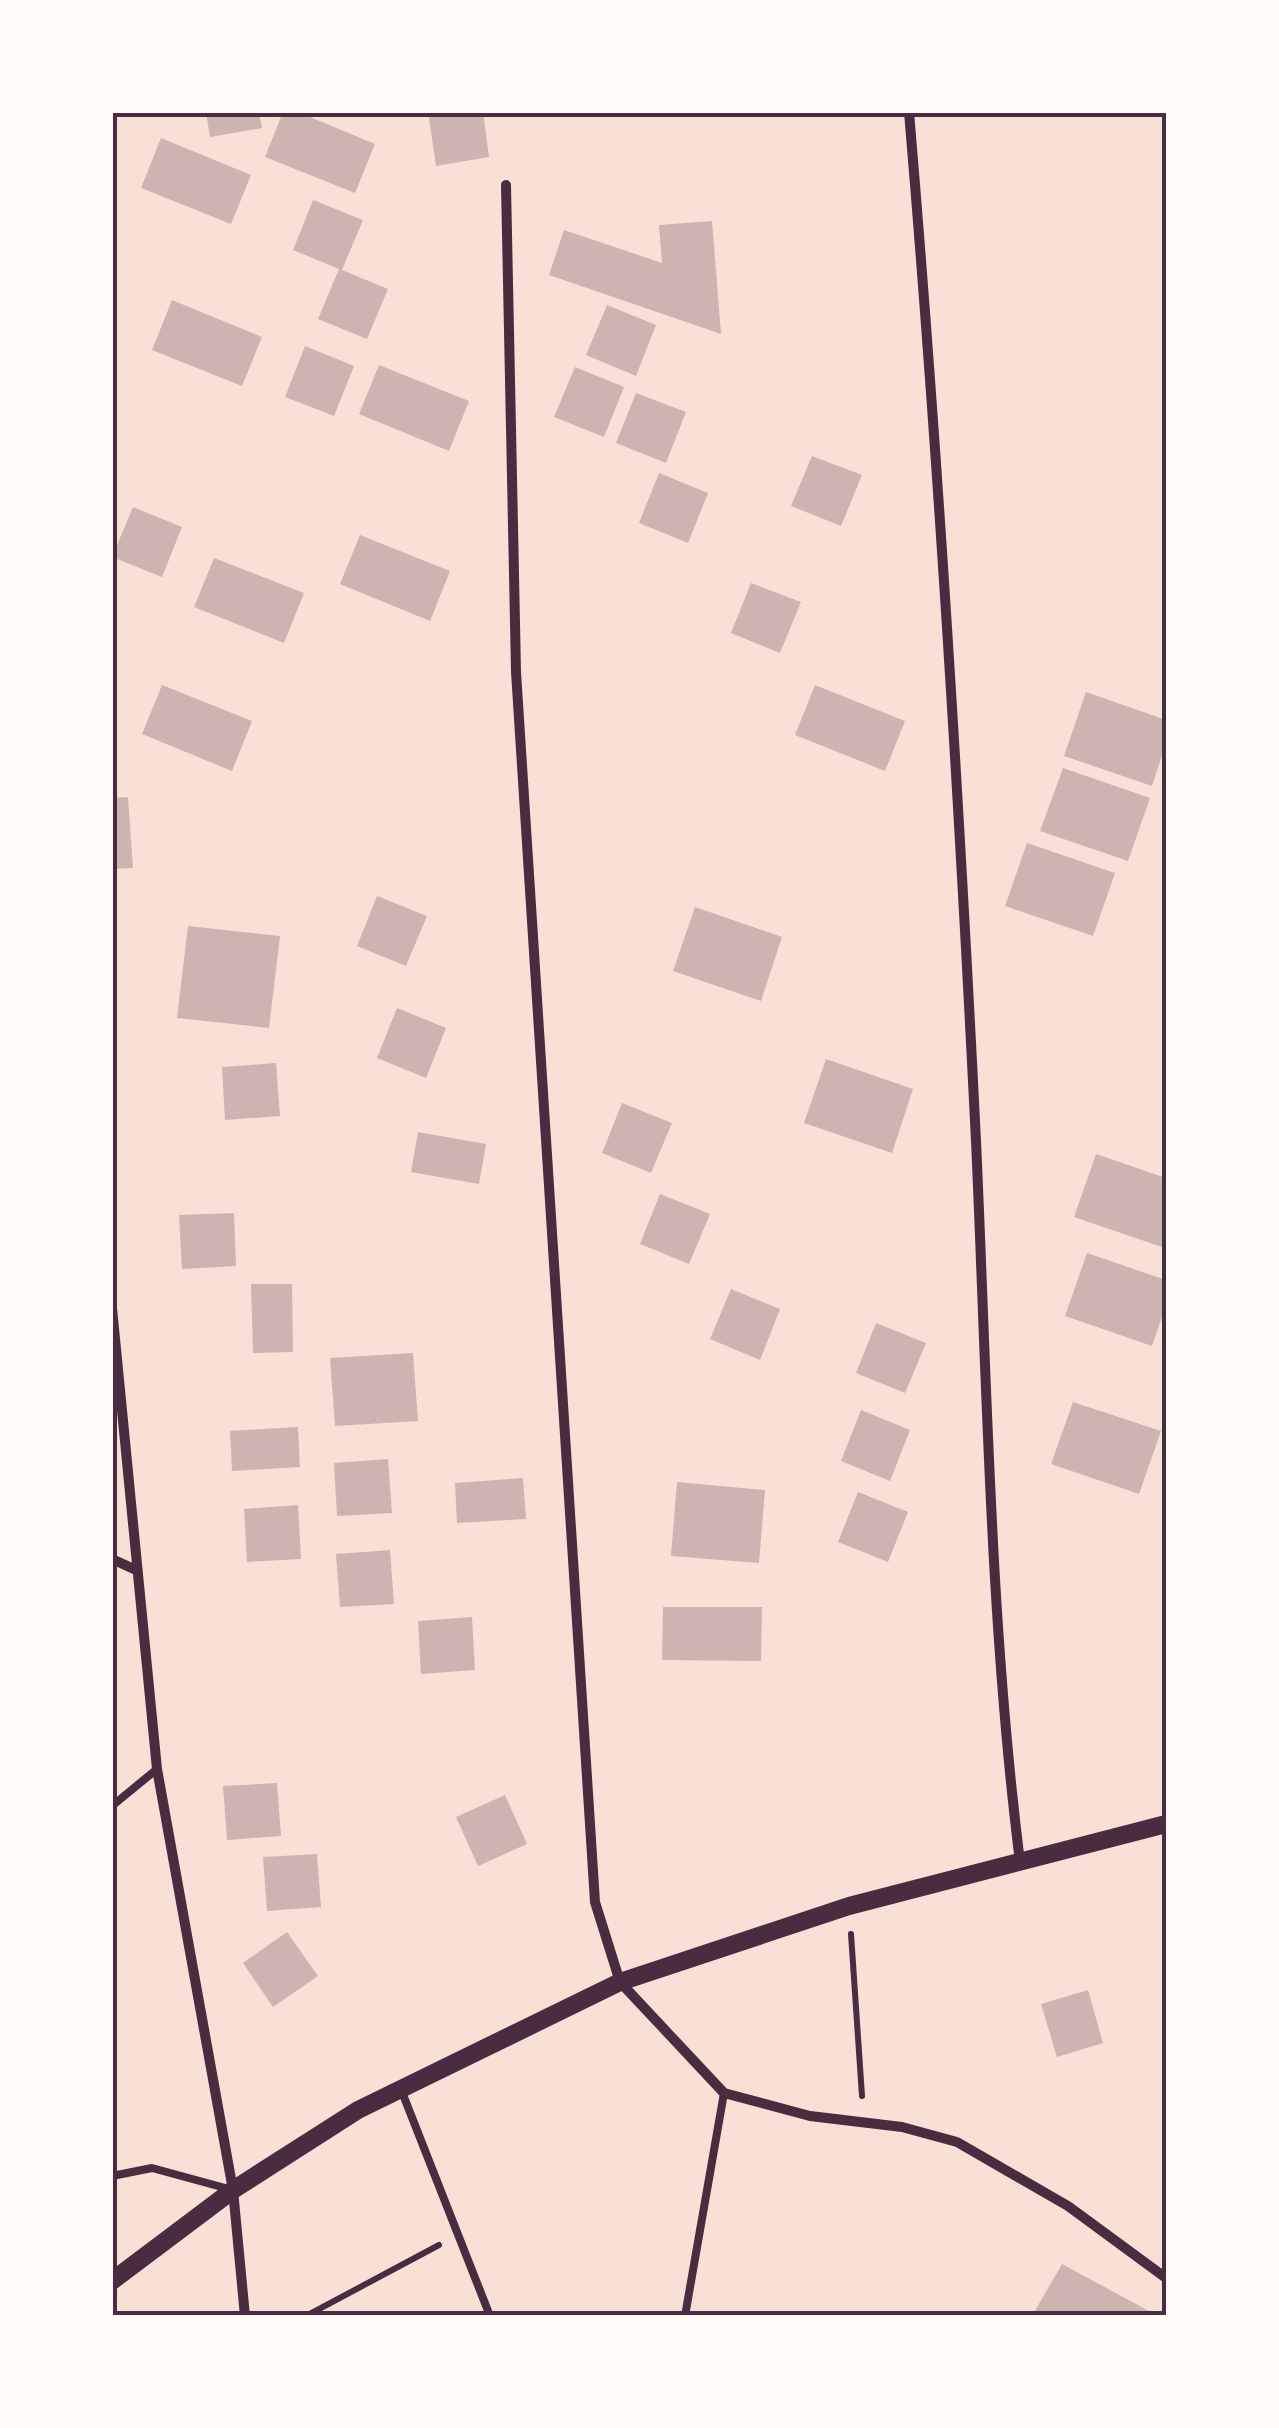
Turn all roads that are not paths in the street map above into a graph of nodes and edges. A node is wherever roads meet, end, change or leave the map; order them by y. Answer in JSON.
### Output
{"nodes":[{"id":1,"x":909,"y":112,"type":"edge"},
{"id":2,"x":506,"y":185,"type":"dead end"},
{"id":3,"x":112,"y":1308,"type":"edge"},
{"id":4,"x":112,"y":1559,"type":"edge"},
{"id":5,"x":136,"y":1570,"type":"junction"},
{"id":6,"x":157,"y":1769,"type":"junction"},
{"id":7,"x":112,"y":1806,"type":"edge"},
{"id":8,"x":1166,"y":1824,"type":"edge"},
{"id":9,"x":1020,"y":1862,"type":"junction"},
{"id":10,"x":620,"y":1982,"type":"junction"},
{"id":11,"x":400,"y":2086,"type":"junction"},
{"id":12,"x":724,"y":2092,"type":"junction"},
{"id":13,"x":112,"y":2176,"type":"edge"},
{"id":14,"x":233,"y":2190,"type":"junction"},
{"id":15,"x":1166,"y":2278,"type":"edge"},
{"id":16,"x":112,"y":2281,"type":"edge"},
{"id":17,"x":245,"y":2316,"type":"edge"},
{"id":18,"x":490,"y":2316,"type":"edge"},
{"id":19,"x":685,"y":2316,"type":"edge"}],
"edges":[{"from":1,"to":9,"type":"street"},
{"from":2,"to":10,"type":"street"},
{"from":3,"to":5,"type":"street"},
{"from":4,"to":5,"type":"street"},
{"from":5,"to":6,"type":"street"},
{"from":6,"to":7,"type":"lane"},
{"from":6,"to":14,"type":"street"},
{"from":8,"to":9,"type":"street"},
{"from":9,"to":10,"type":"street"},
{"from":10,"to":11,"type":"street"},
{"from":10,"to":12,"type":"street"},
{"from":11,"to":14,"type":"street"},
{"from":11,"to":18,"type":"lane"},
{"from":12,"to":15,"type":"street"},
{"from":12,"to":19,"type":"lane"},
{"from":13,"to":14,"type":"lane"},
{"from":14,"to":16,"type":"street"},
{"from":14,"to":17,"type":"street"}]}
